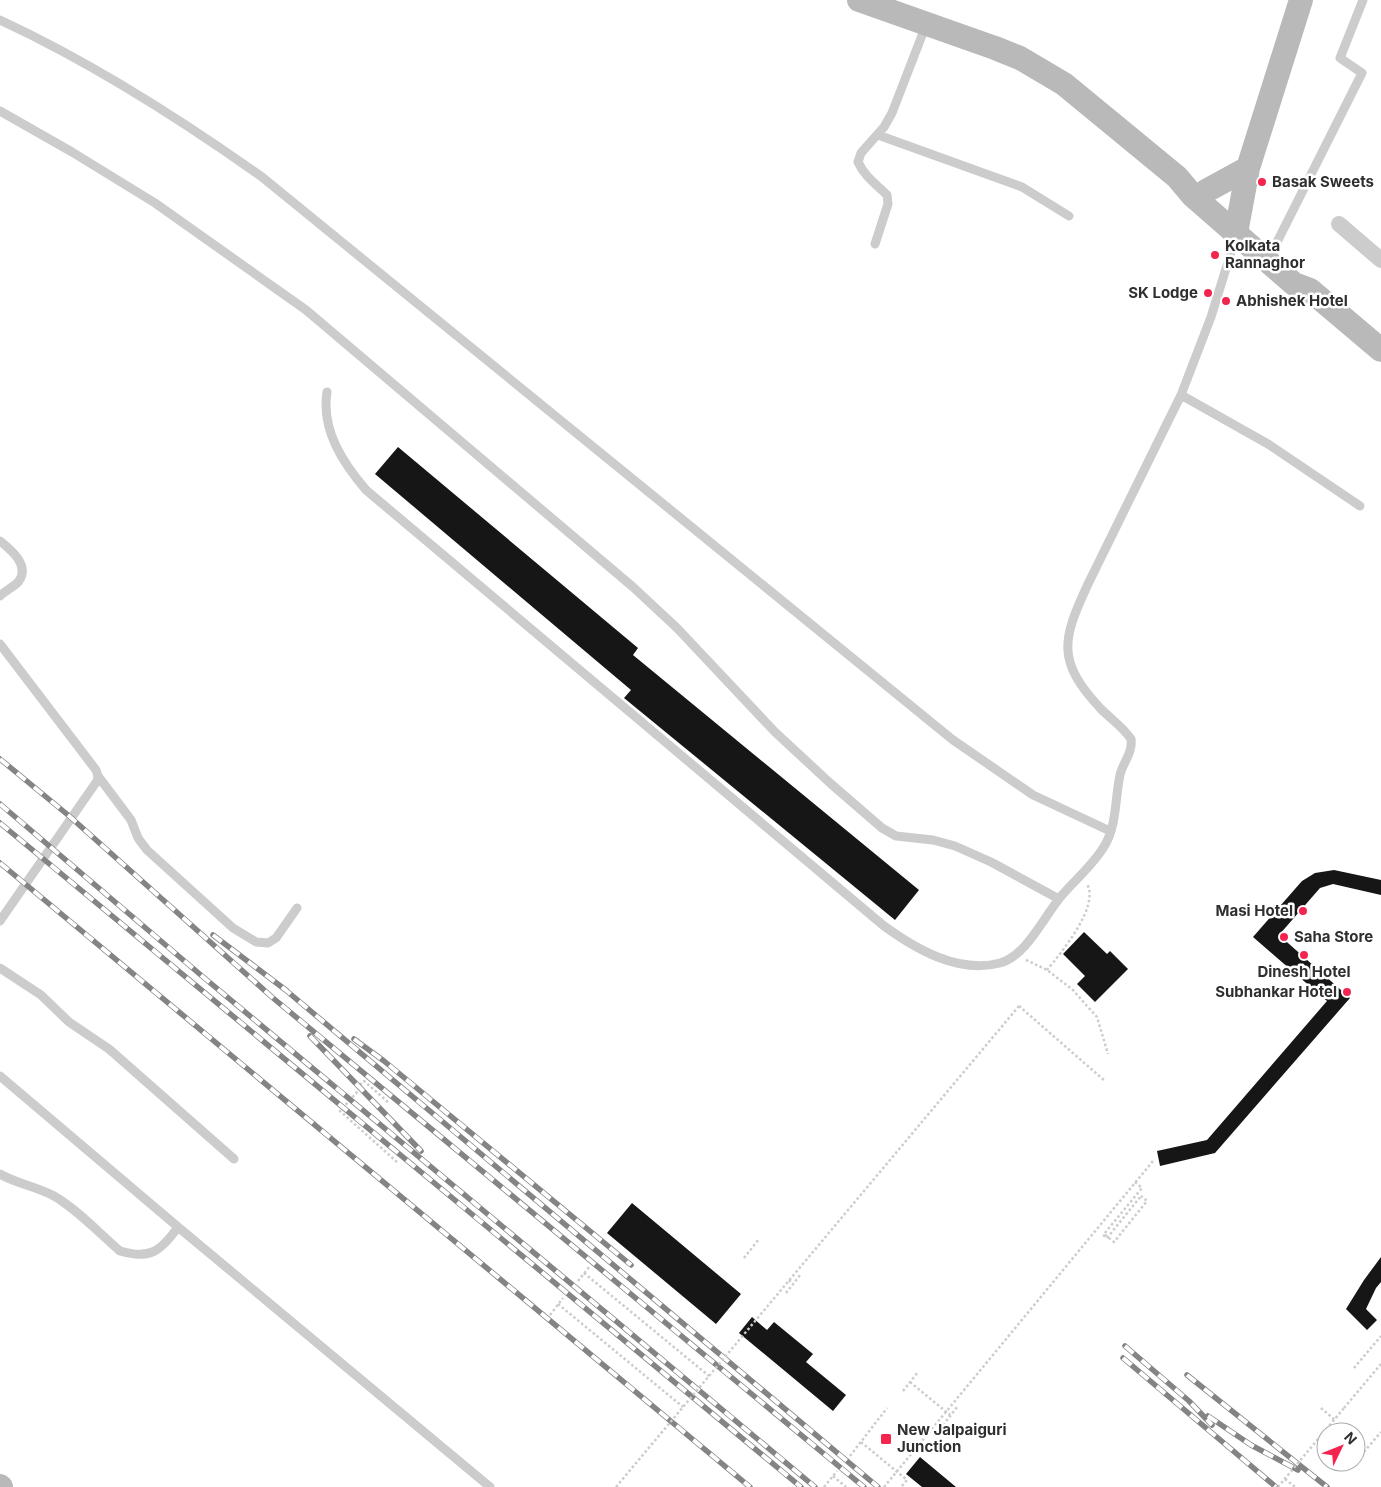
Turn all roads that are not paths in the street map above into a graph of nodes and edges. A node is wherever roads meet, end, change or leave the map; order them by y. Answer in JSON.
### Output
{"nodes":[{"id":1,"x":859,"y":0,"type":"edge"},
{"id":2,"x":1301,"y":0,"type":"edge"},
{"id":3,"x":1364,"y":0,"type":"edge"},
{"id":4,"x":0,"y":20,"type":"edge"},
{"id":5,"x":927,"y":24,"type":"junction"},
{"id":6,"x":0,"y":111,"type":"edge"},
{"id":7,"x":878,"y":135,"type":"junction"},
{"id":8,"x":1248,"y":168,"type":"junction"},
{"id":9,"x":1177,"y":177,"type":"junction"},
{"id":10,"x":1206,"y":191,"type":"junction"},
{"id":11,"x":1069,"y":216,"type":"dead end"},
{"id":12,"x":1339,"y":224,"type":"dead end"},
{"id":13,"x":1242,"y":228,"type":"junction"},
{"id":14,"x":875,"y":244,"type":"dead end"},
{"id":15,"x":1274,"y":250,"type":"junction"},
{"id":16,"x":1381,"y":260,"type":"edge"},
{"id":17,"x":1310,"y":290,"type":"junction"},
{"id":18,"x":1381,"y":350,"type":"edge"},
{"id":19,"x":327,"y":392,"type":"dead end"},
{"id":20,"x":1181,"y":395,"type":"junction"},
{"id":21,"x":1360,"y":506,"type":"dead end"},
{"id":22,"x":0,"y":542,"type":"edge"},
{"id":23,"x":0,"y":596,"type":"edge"},
{"id":24,"x":0,"y":644,"type":"edge"},
{"id":25,"x":98,"y":776,"type":"junction"},
{"id":26,"x":1110,"y":831,"type":"junction"},
{"id":27,"x":1059,"y":899,"type":"junction"},
{"id":28,"x":298,"y":908,"type":"dead end"},
{"id":29,"x":0,"y":921,"type":"edge"},
{"id":30,"x":0,"y":968,"type":"edge"},
{"id":31,"x":0,"y":1076,"type":"edge"},
{"id":32,"x":234,"y":1159,"type":"dead end"},
{"id":33,"x":0,"y":1174,"type":"edge"},
{"id":34,"x":178,"y":1227,"type":"junction"},
{"id":35,"x":490,"y":1487,"type":"edge"}],
"edges":[{"from":1,"to":5,"type":"main road"},
{"from":2,"to":8,"type":"main road"},
{"from":3,"to":15,"type":"lane"},
{"from":4,"to":26,"type":"lane"},
{"from":5,"to":7,"type":"lane"},
{"from":5,"to":9,"type":"main road"},
{"from":6,"to":27,"type":"lane"},
{"from":7,"to":11,"type":"lane"},
{"from":7,"to":14,"type":"lane"},
{"from":8,"to":10,"type":"main road"},
{"from":8,"to":13,"type":"main road"},
{"from":9,"to":10,"type":"main road"},
{"from":9,"to":13,"type":"main road"},
{"from":10,"to":13,"type":"main road"},
{"from":12,"to":16,"type":"street"},
{"from":13,"to":15,"type":"main road"},
{"from":13,"to":17,"type":"main road"},
{"from":13,"to":20,"type":"lane"},
{"from":15,"to":17,"type":"main road"},
{"from":17,"to":18,"type":"main road"},
{"from":19,"to":27,"type":"lane"},
{"from":20,"to":21,"type":"lane"},
{"from":20,"to":26,"type":"lane"},
{"from":22,"to":23,"type":"lane"},
{"from":24,"to":25,"type":"lane"},
{"from":25,"to":28,"type":"lane"},
{"from":25,"to":29,"type":"lane"},
{"from":26,"to":27,"type":"lane"},
{"from":30,"to":32,"type":"lane"},
{"from":31,"to":34,"type":"lane"},
{"from":33,"to":34,"type":"lane"},
{"from":34,"to":35,"type":"lane"}]}
